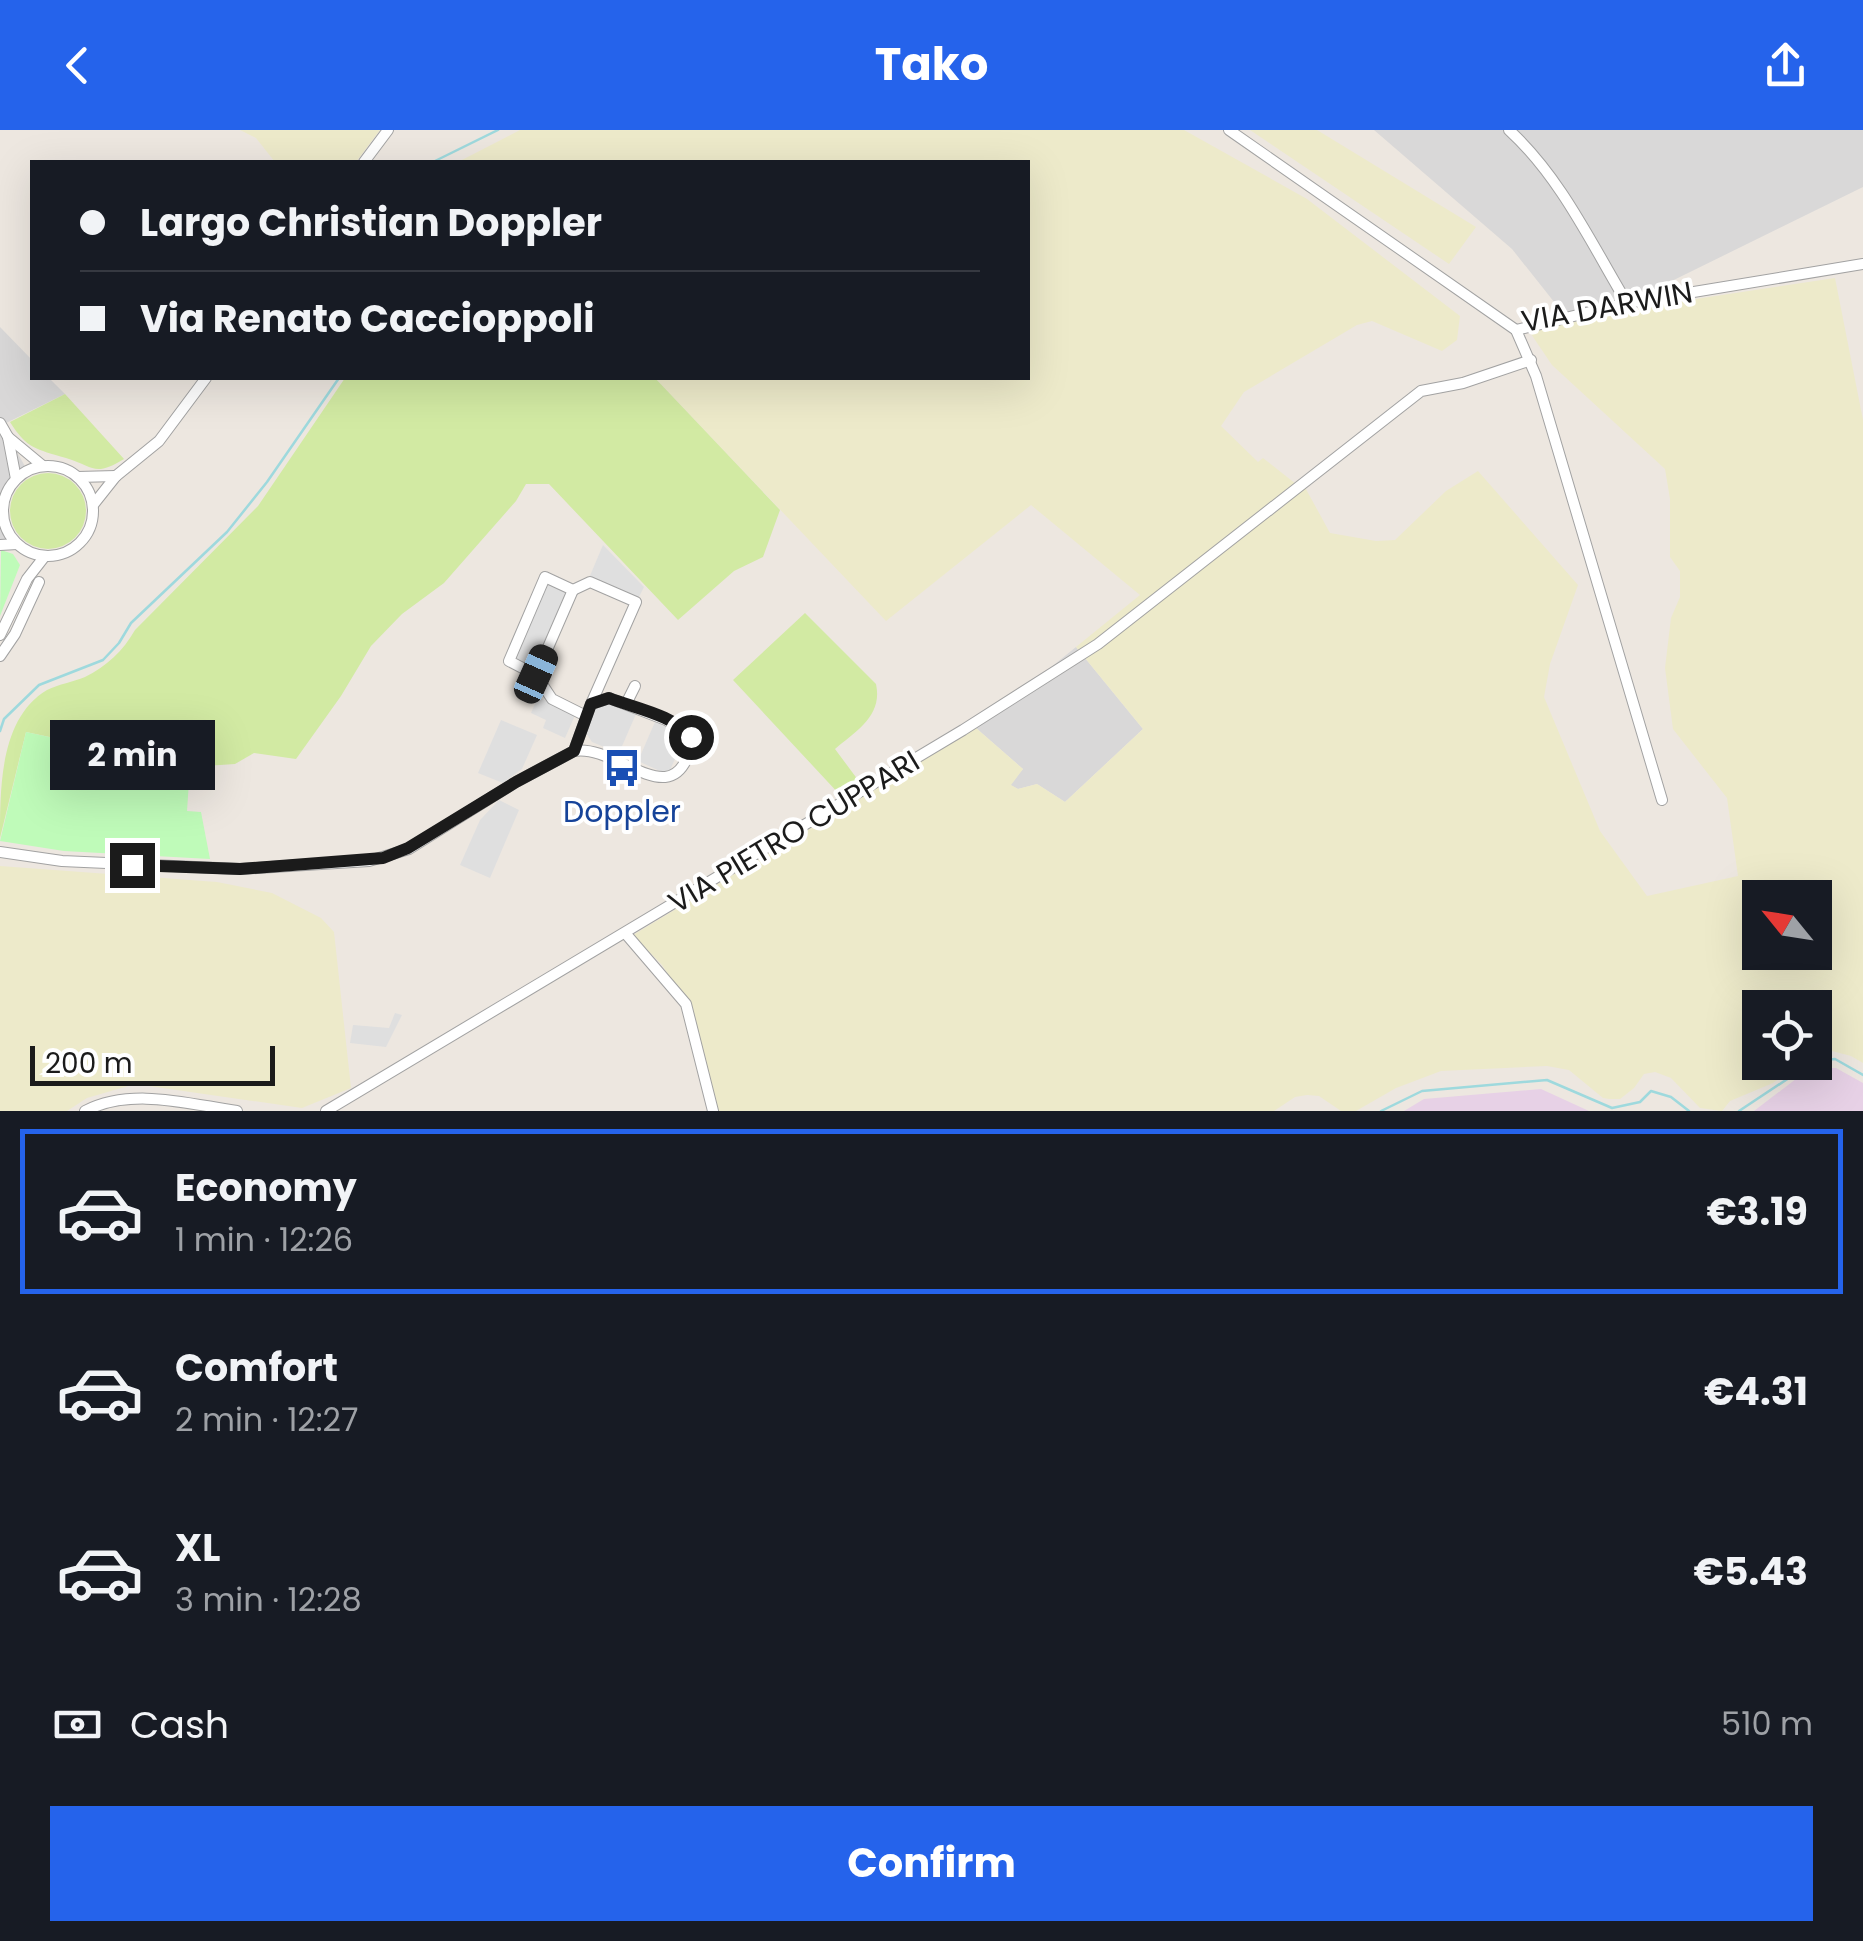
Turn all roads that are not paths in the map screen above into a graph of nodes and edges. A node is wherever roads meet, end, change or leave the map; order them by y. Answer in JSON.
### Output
{"nodes":[{"id":1,"x":388,"y":130,"type":"edge"},
{"id":2,"x":1229,"y":130,"type":"edge"},
{"id":3,"x":1509,"y":130,"type":"edge"},
{"id":4,"x":366,"y":160,"type":"edge"},
{"id":5,"x":1863,"y":264,"type":"edge"},
{"id":6,"x":1627,"y":303,"type":"junction"},
{"id":7,"x":1516,"y":330,"type":"junction"},
{"id":8,"x":1531,"y":360,"type":"junction"},
{"id":9,"x":205,"y":380,"type":"edge"},
{"id":10,"x":0,"y":422,"type":"edge"},
{"id":11,"x":8,"y":437,"type":"junction"},
{"id":12,"x":43,"y":466,"type":"junction"},
{"id":13,"x":116,"y":476,"type":"junction"},
{"id":14,"x":78,"y":477,"type":"junction"},
{"id":15,"x":16,"y":479,"type":"junction"},
{"id":16,"x":93,"y":506,"type":"junction"},
{"id":17,"x":1,"y":512,"type":"edge"},
{"id":18,"x":0,"y":545,"type":"edge"},
{"id":19,"x":19,"y":546,"type":"junction"},
{"id":20,"x":45,"y":556,"type":"junction"},
{"id":21,"x":26,"y":579,"type":"junction"},
{"id":22,"x":39,"y":582,"type":"dead end"},
{"id":23,"x":573,"y":590,"type":"junction"},
{"id":24,"x":0,"y":635,"type":"edge"},
{"id":25,"x":0,"y":656,"type":"edge"},
{"id":26,"x":536,"y":674,"type":"junction"},
{"id":27,"x":634,"y":686,"type":"dead end"},
{"id":28,"x":626,"y":704,"type":"junction"},
{"id":29,"x":584,"y":710,"type":"junction"},
{"id":30,"x":574,"y":751,"type":"junction"},
{"id":31,"x":1662,"y":800,"type":"dead end"},
{"id":32,"x":0,"y":852,"type":"edge"},
{"id":33,"x":626,"y":934,"type":"junction"},
{"id":34,"x":85,"y":1111,"type":"edge"},
{"id":35,"x":237,"y":1111,"type":"edge"},
{"id":36,"x":326,"y":1111,"type":"edge"},
{"id":37,"x":712,"y":1111,"type":"edge"}],
"edges":[{"from":1,"to":4,"type":"street"},
{"from":2,"to":7,"type":"street","name":"VIA DARWIN"},
{"from":3,"to":6,"type":"street"},
{"from":5,"to":6,"type":"street","name":"VIA DARWIN"},
{"from":6,"to":7,"type":"street","name":"VIA DARWIN"},
{"from":7,"to":8,"type":"street"},
{"from":8,"to":31,"type":"street"},
{"from":8,"to":33,"type":"street","name":"VIA PIETRO CUPPARI"},
{"from":9,"to":13,"type":"street"},
{"from":10,"to":11,"type":"street"},
{"from":11,"to":12,"type":"street"},
{"from":11,"to":15,"type":"street"},
{"from":12,"to":14,"type":"street"},
{"from":12,"to":15,"type":"street"},
{"from":13,"to":14,"type":"street"},
{"from":13,"to":16,"type":"street"},
{"from":14,"to":16,"type":"street"},
{"from":15,"to":17,"type":"street"},
{"from":16,"to":20,"type":"street"},
{"from":17,"to":19,"type":"street"},
{"from":18,"to":19,"type":"street"},
{"from":19,"to":20,"type":"street"},
{"from":19,"to":21,"type":"street"},
{"from":20,"to":21,"type":"street"},
{"from":21,"to":24,"type":"street"},
{"from":22,"to":25,"type":"street"},
{"from":23,"to":26,"type":"street"},
{"from":23,"to":26,"type":"street"},
{"from":23,"to":29,"type":"street"},
{"from":26,"to":29,"type":"street"},
{"from":27,"to":28,"type":"street"},
{"from":28,"to":29,"type":"street"},
{"from":28,"to":30,"type":"street"},
{"from":29,"to":30,"type":"street"},
{"from":30,"to":32,"type":"street"},
{"from":33,"to":36,"type":"street","name":"VIA PIETRO CUPPARI"},
{"from":33,"to":37,"type":"street"},
{"from":34,"to":35,"type":"street"}]}
